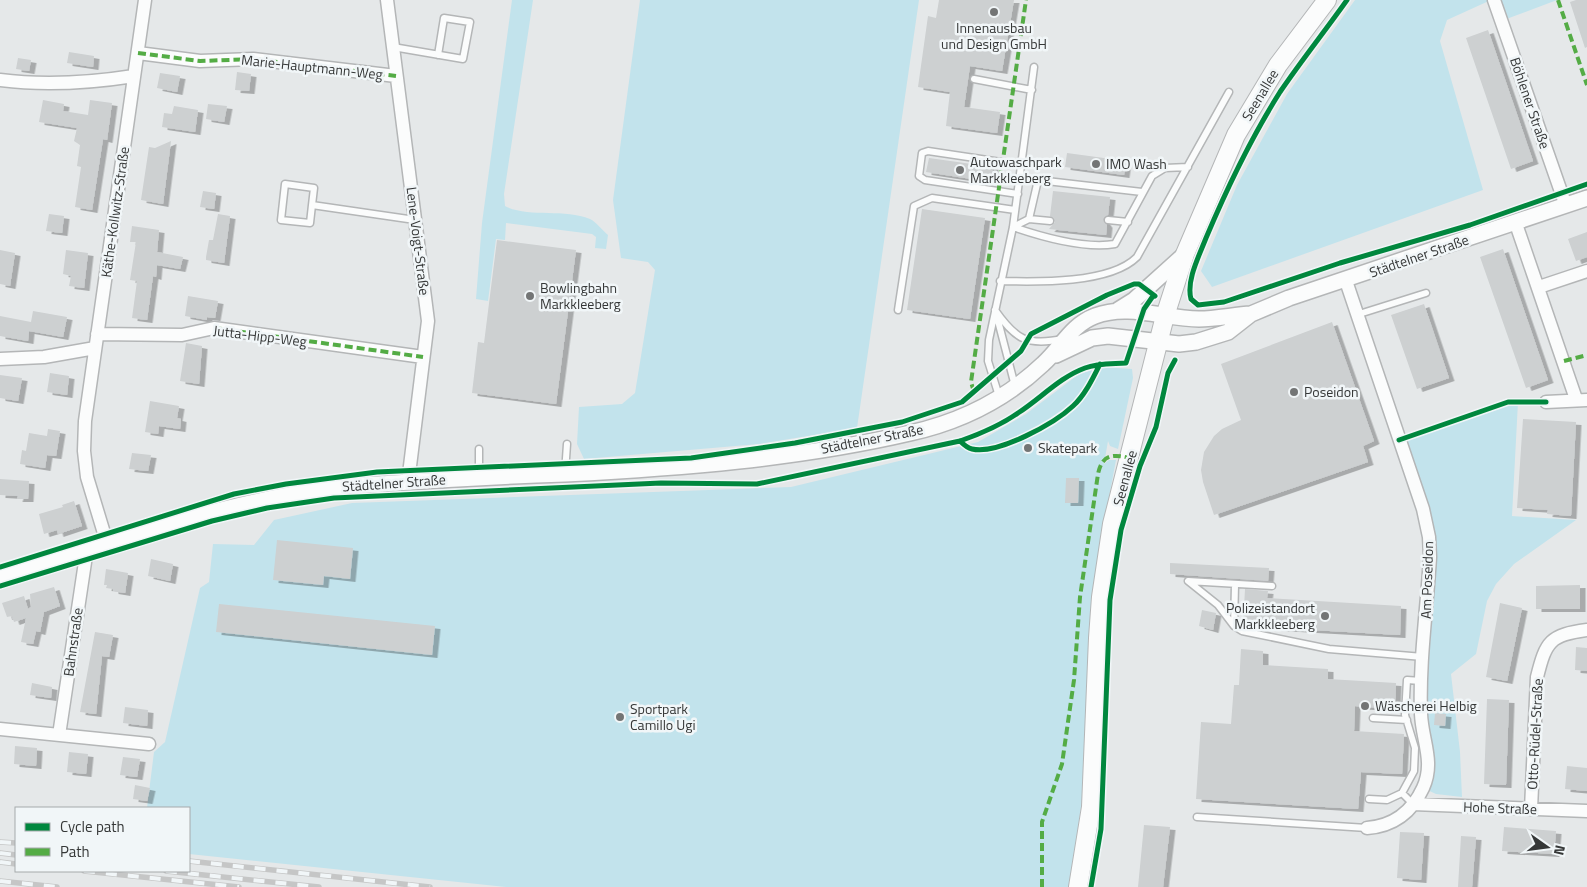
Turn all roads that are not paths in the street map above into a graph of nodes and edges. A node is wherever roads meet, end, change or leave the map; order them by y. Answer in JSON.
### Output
{"nodes":[{"id":1,"x":145,"y":0,"type":"edge"},
{"id":2,"x":387,"y":0,"type":"edge"},
{"id":3,"x":1327,"y":0,"type":"edge"},
{"id":4,"x":1494,"y":0,"type":"edge"},
{"id":5,"x":393,"y":47,"type":"junction"},
{"id":6,"x":138,"y":53,"type":"junction"},
{"id":7,"x":438,"y":54,"type":"junction"},
{"id":8,"x":1034,"y":67,"type":"dead end"},
{"id":9,"x":134,"y":76,"type":"junction"},
{"id":10,"x":396,"y":76,"type":"junction"},
{"id":11,"x":974,"y":79,"type":"dead end"},
{"id":12,"x":0,"y":80,"type":"edge"},
{"id":13,"x":1032,"y":90,"type":"junction"},
{"id":14,"x":1229,"y":92,"type":"dead end"},
{"id":15,"x":1022,"y":165,"type":"junction"},
{"id":16,"x":1188,"y":166,"type":"junction"},
{"id":17,"x":1142,"y":192,"type":"junction"},
{"id":18,"x":1018,"y":194,"type":"junction"},
{"id":19,"x":1587,"y":198,"type":"edge"},
{"id":20,"x":312,"y":205,"type":"junction"},
{"id":21,"x":1566,"y":206,"type":"junction"},
{"id":22,"x":1015,"y":210,"type":"junction"},
{"id":23,"x":415,"y":220,"type":"junction"},
{"id":24,"x":1030,"y":220,"type":"junction"},
{"id":25,"x":1108,"y":220,"type":"dead end"},
{"id":26,"x":1050,"y":221,"type":"dead end"},
{"id":27,"x":1128,"y":222,"type":"junction"},
{"id":28,"x":1516,"y":224,"type":"junction"},
{"id":29,"x":1013,"y":227,"type":"junction"},
{"id":30,"x":1185,"y":254,"type":"junction"},
{"id":31,"x":1587,"y":271,"type":"edge"},
{"id":32,"x":1000,"y":281,"type":"junction"},
{"id":33,"x":1346,"y":281,"type":"junction"},
{"id":34,"x":1539,"y":287,"type":"junction"},
{"id":35,"x":1426,"y":293,"type":"dead end"},
{"id":36,"x":898,"y":310,"type":"dead end"},
{"id":37,"x":995,"y":310,"type":"junction"},
{"id":38,"x":1118,"y":310,"type":"junction"},
{"id":39,"x":1251,"y":314,"type":"junction"},
{"id":40,"x":1356,"y":315,"type":"junction"},
{"id":41,"x":1166,"y":316,"type":"junction"},
{"id":42,"x":97,"y":334,"type":"junction"},
{"id":43,"x":1065,"y":338,"type":"junction"},
{"id":44,"x":1159,"y":342,"type":"junction"},
{"id":45,"x":95,"y":348,"type":"junction"},
{"id":46,"x":423,"y":357,"type":"junction"},
{"id":47,"x":0,"y":359,"type":"edge"},
{"id":48,"x":1048,"y":360,"type":"junction"},
{"id":49,"x":1016,"y":387,"type":"junction"},
{"id":50,"x":999,"y":398,"type":"junction"},
{"id":51,"x":1582,"y":400,"type":"edge"},
{"id":52,"x":1546,"y":402,"type":"dead end"},
{"id":53,"x":567,"y":444,"type":"dead end"},
{"id":54,"x":479,"y":449,"type":"dead end"},
{"id":55,"x":565,"y":474,"type":"junction"},
{"id":56,"x":479,"y":477,"type":"junction"},
{"id":57,"x":408,"y":482,"type":"junction"},
{"id":58,"x":106,"y":544,"type":"junction"},
{"id":59,"x":87,"y":549,"type":"junction"},
{"id":60,"x":0,"y":576,"type":"edge"},
{"id":61,"x":1235,"y":585,"type":"junction"},
{"id":62,"x":1272,"y":586,"type":"dead end"},
{"id":63,"x":1234,"y":626,"type":"junction"},
{"id":64,"x":1587,"y":630,"type":"edge"},
{"id":65,"x":1423,"y":657,"type":"junction"},
{"id":66,"x":1421,"y":681,"type":"junction"},
{"id":67,"x":1373,"y":718,"type":"dead end"},
{"id":68,"x":1407,"y":720,"type":"junction"},
{"id":69,"x":0,"y":729,"type":"edge"},
{"id":70,"x":60,"y":735,"type":"junction"},
{"id":71,"x":149,"y":744,"type":"dead end"},
{"id":72,"x":1402,"y":793,"type":"junction"},
{"id":73,"x":1369,"y":799,"type":"dead end"},
{"id":74,"x":1413,"y":804,"type":"junction"},
{"id":75,"x":1531,"y":809,"type":"junction"},
{"id":76,"x":1587,"y":811,"type":"edge"},
{"id":77,"x":1197,"y":817,"type":"dead end"},
{"id":78,"x":1367,"y":828,"type":"joint"},
{"id":79,"x":1078,"y":887,"type":"edge"}],
"edges":[{"from":1,"to":6,"type":"street","name":"Käthe-Kollwitz-Straße"},
{"from":2,"to":5,"type":"street","name":"Lene-Voigt-Straße"},
{"from":3,"to":30,"type":"main road","name":"Seenallee"},
{"from":4,"to":21,"type":"street","name":"Böhlener Straße"},
{"from":5,"to":7,"type":"lane"},
{"from":5,"to":10,"type":"street","name":"Lene-Voigt-Straße"},
{"from":6,"to":9,"type":"street","name":"Käthe-Kollwitz-Straße"},
{"from":6,"to":10,"type":"street","name":"Marie-Hauptmann-Weg"},
{"from":7,"to":7,"type":"lane"},
{"from":8,"to":13,"type":"lane"},
{"from":9,"to":12,"type":"street"},
{"from":9,"to":42,"type":"street","name":"Käthe-Kollwitz-Straße"},
{"from":10,"to":23,"type":"street","name":"Lene-Voigt-Straße"},
{"from":11,"to":13,"type":"lane"},
{"from":13,"to":15,"type":"lane"},
{"from":14,"to":16,"type":"lane"},
{"from":15,"to":18,"type":"lane"},
{"from":15,"to":18,"type":"lane"},
{"from":16,"to":17,"type":"lane"},
{"from":16,"to":32,"type":"lane"},
{"from":17,"to":24,"type":"lane"},
{"from":17,"to":27,"type":"lane"},
{"from":18,"to":22,"type":"lane"},
{"from":19,"to":21,"type":"street","name":"Städtelner Straße"},
{"from":20,"to":20,"type":"lane"},
{"from":20,"to":23,"type":"lane"},
{"from":21,"to":28,"type":"street","name":"Städtelner Straße"},
{"from":22,"to":29,"type":"lane"},
{"from":22,"to":36,"type":"lane"},
{"from":23,"to":46,"type":"street","name":"Lene-Voigt-Straße"},
{"from":24,"to":26,"type":"lane"},
{"from":24,"to":29,"type":"lane"},
{"from":25,"to":27,"type":"lane"},
{"from":27,"to":29,"type":"lane"},
{"from":28,"to":33,"type":"street","name":"Städtelner Straße"},
{"from":28,"to":34,"type":"street"},
{"from":29,"to":32,"type":"lane"},
{"from":30,"to":38,"type":"street","name":"Seenallee"},
{"from":30,"to":41,"type":"main road","name":"Seenallee"},
{"from":31,"to":34,"type":"street"},
{"from":32,"to":37,"type":"lane"},
{"from":33,"to":39,"type":"street","name":"Städtelner Straße"},
{"from":33,"to":40,"type":"street","name":"Am Poseidon"},
{"from":34,"to":51,"type":"street"},
{"from":35,"to":40,"type":"lane"},
{"from":37,"to":43,"type":"lane"},
{"from":37,"to":49,"type":"lane"},
{"from":37,"to":50,"type":"lane"},
{"from":38,"to":41,"type":"street","name":"Städtelner Straße"},
{"from":38,"to":43,"type":"street","name":"Städtelner Straße"},
{"from":39,"to":41,"type":"street","name":"Städtelner Straße"},
{"from":39,"to":44,"type":"street","name":"Städtelner Straße"},
{"from":40,"to":65,"type":"street","name":"Am Poseidon"},
{"from":41,"to":44,"type":"main road","name":"Seenallee"},
{"from":42,"to":45,"type":"street","name":"Käthe-Kollwitz-Straße"},
{"from":42,"to":46,"type":"street","name":"Jutta-Hipp-Weg"},
{"from":43,"to":48,"type":"street","name":"Städtelner Straße"},
{"from":44,"to":48,"type":"street","name":"Städtelner Straße"},
{"from":44,"to":79,"type":"main road","name":"Seenallee"},
{"from":45,"to":47,"type":"street"},
{"from":45,"to":58,"type":"street","name":"Käthe-Kollwitz-Straße"},
{"from":46,"to":57,"type":"street","name":"Lene-Voigt-Straße"},
{"from":48,"to":49,"type":"street","name":"Städtelner Straße"},
{"from":49,"to":50,"type":"street","name":"Städtelner Straße"},
{"from":50,"to":55,"type":"street","name":"Städtelner Straße"},
{"from":51,"to":52,"type":"street"},
{"from":53,"to":55,"type":"lane"},
{"from":54,"to":56,"type":"lane"},
{"from":55,"to":56,"type":"street","name":"Städtelner Straße"},
{"from":56,"to":57,"type":"street","name":"Städtelner Straße"},
{"from":57,"to":58,"type":"street","name":"Städtelner Straße"},
{"from":58,"to":59,"type":"street","name":"Städtelner Straße"},
{"from":59,"to":60,"type":"street","name":"Städtelner Straße"},
{"from":59,"to":70,"type":"street","name":"Bahnstraße"},
{"from":61,"to":62,"type":"lane"},
{"from":61,"to":63,"type":"lane"},
{"from":61,"to":63,"type":"lane"},
{"from":63,"to":65,"type":"lane"},
{"from":64,"to":75,"type":"street","name":"Otto-Rüdel-Straße"},
{"from":65,"to":66,"type":"street","name":"Am Poseidon"},
{"from":66,"to":68,"type":"lane"},
{"from":66,"to":74,"type":"street","name":"Am Poseidon"},
{"from":67,"to":68,"type":"lane"},
{"from":68,"to":72,"type":"lane"},
{"from":69,"to":70,"type":"street"},
{"from":70,"to":71,"type":"street"},
{"from":72,"to":73,"type":"lane"},
{"from":72,"to":74,"type":"lane"},
{"from":74,"to":75,"type":"street","name":"Hohe Straße"},
{"from":74,"to":78,"type":"street","name":"Am Poseidon"},
{"from":75,"to":76,"type":"street","name":"Hohe Straße"},
{"from":77,"to":78,"type":"lane"}]}
